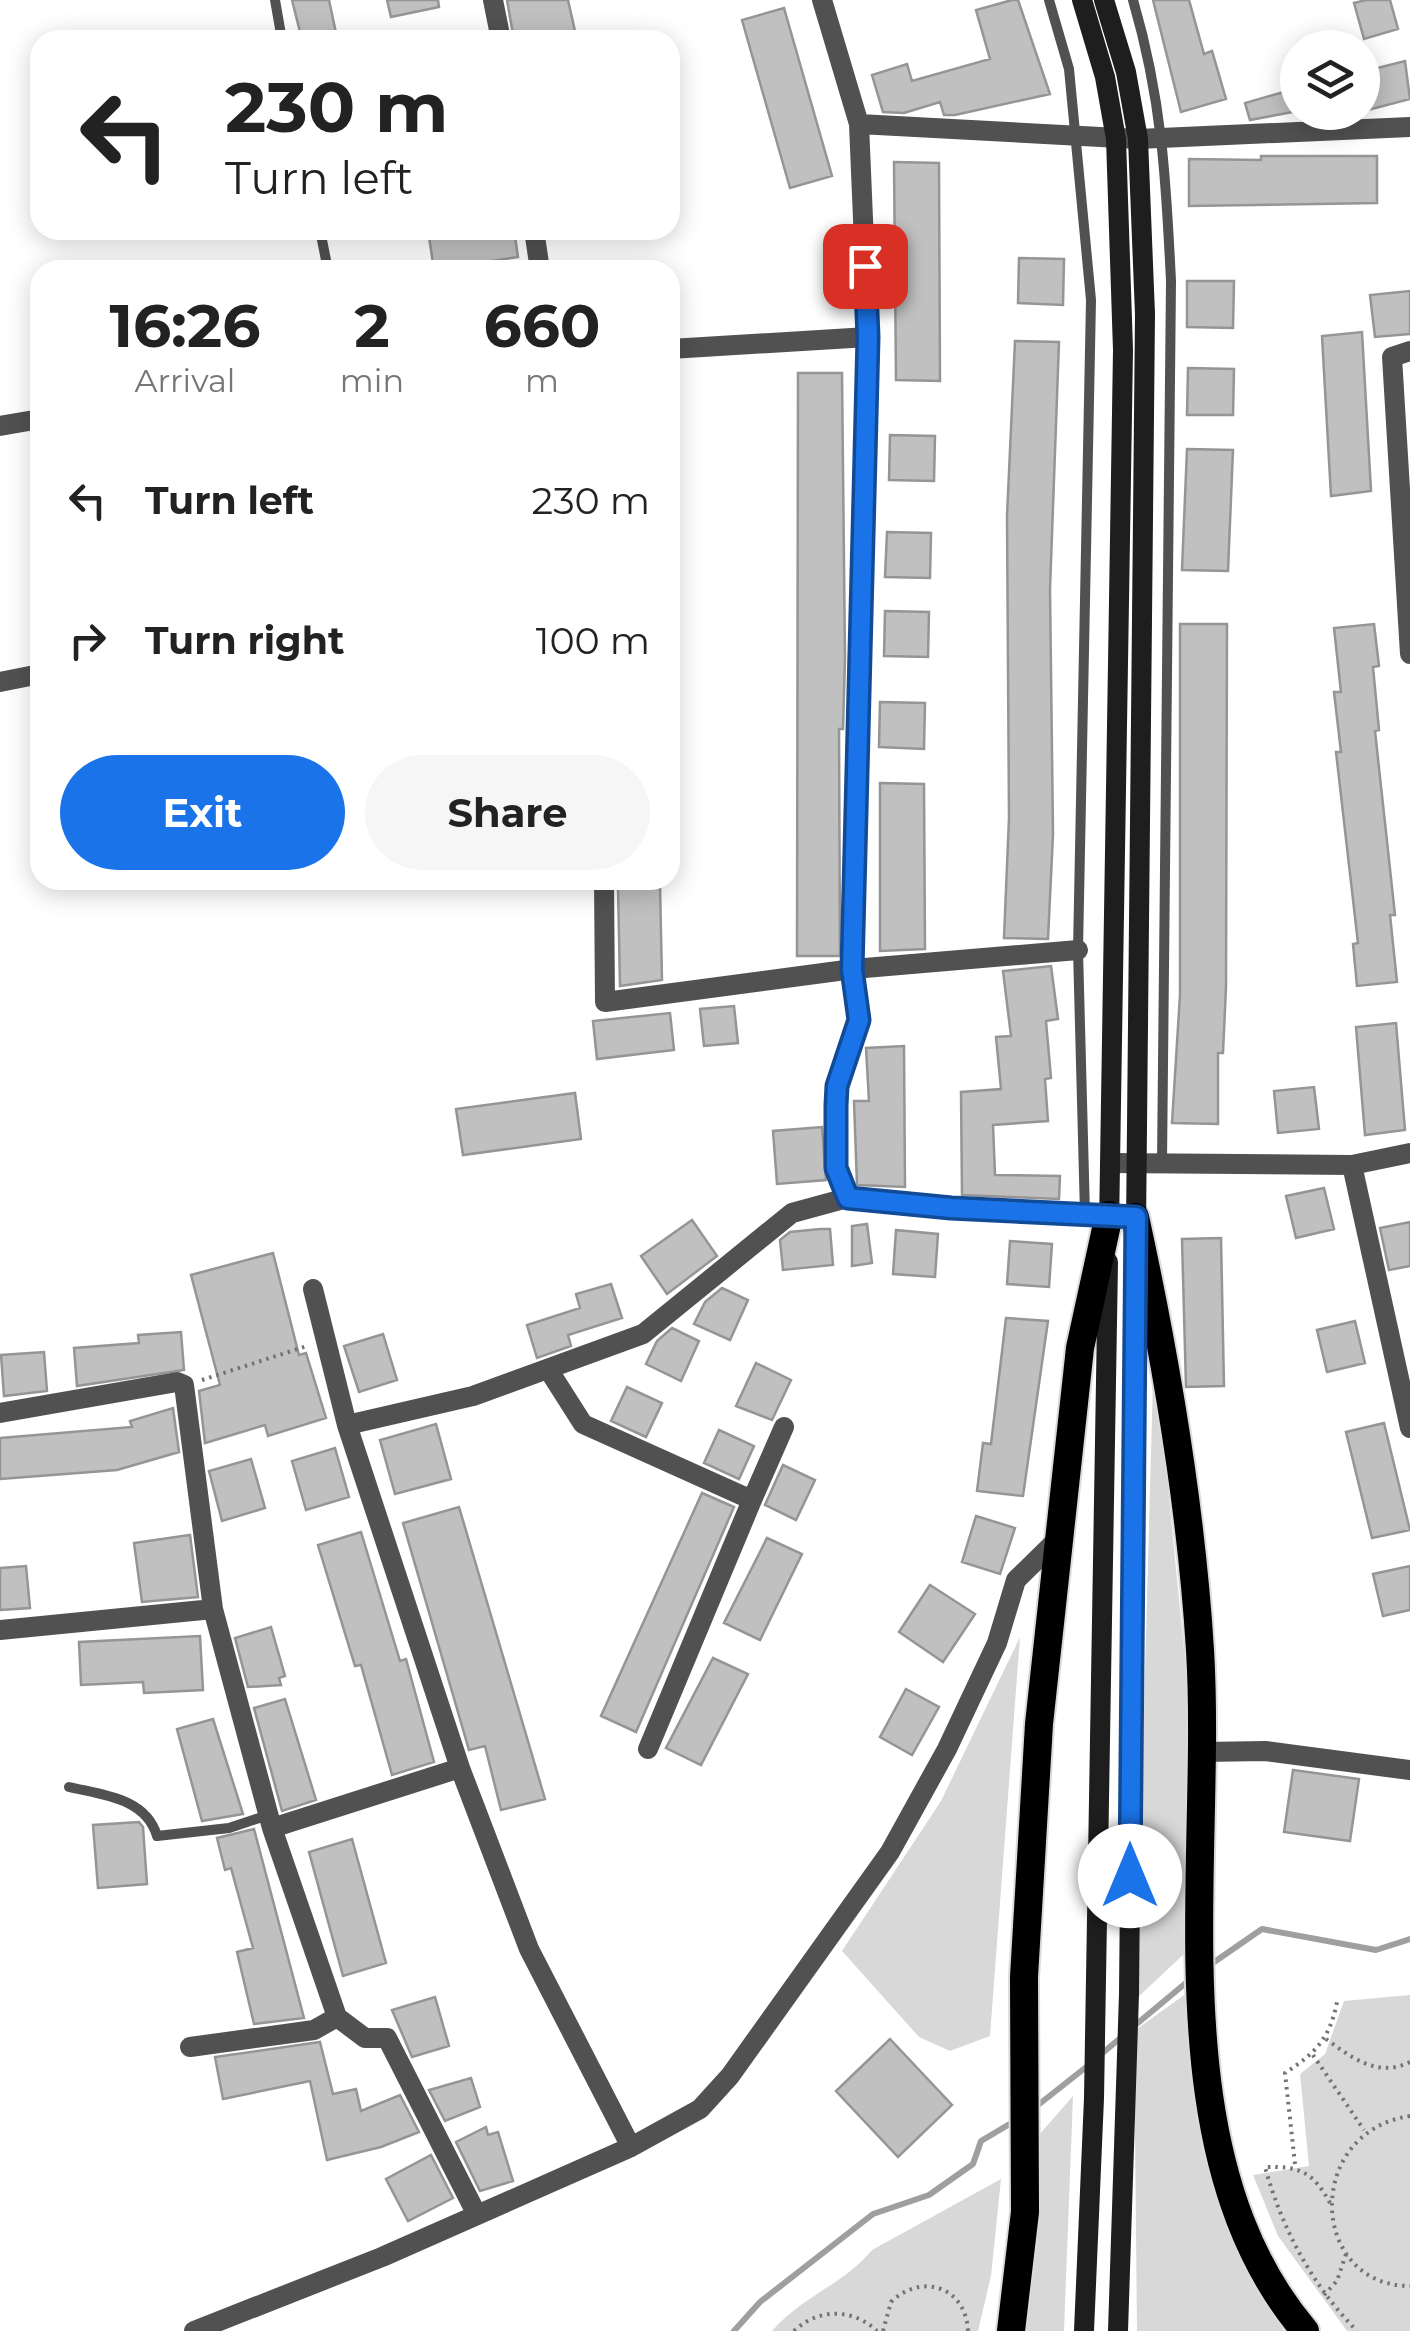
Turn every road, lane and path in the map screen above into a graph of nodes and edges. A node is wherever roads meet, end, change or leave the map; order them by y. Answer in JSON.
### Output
{"nodes":[{"id":1,"x":275,"y":0,"type":"edge"},
{"id":2,"x":493,"y":0,"type":"edge"},
{"id":3,"x":822,"y":0,"type":"edge"},
{"id":4,"x":1049,"y":0,"type":"edge"},
{"id":5,"x":1082,"y":0,"type":"edge"},
{"id":6,"x":1104,"y":0,"type":"edge"},
{"id":7,"x":1133,"y":0,"type":"edge"},
{"id":8,"x":280,"y":30,"type":"edge"},
{"id":9,"x":500,"y":30,"type":"edge"},
{"id":10,"x":859,"y":124,"type":"junction"},
{"id":11,"x":1410,"y":127,"type":"edge"},
{"id":12,"x":1076,"y":134,"type":"junction"},
{"id":13,"x":1164,"y":138,"type":"junction"},
{"id":14,"x":1116,"y":139,"type":"junction"},
{"id":15,"x":1138,"y":139,"type":"junction"},
{"id":16,"x":868,"y":337,"type":"junction"},
{"id":17,"x":680,"y":348,"type":"edge"},
{"id":18,"x":1410,"y":351,"type":"edge"},
{"id":19,"x":30,"y":422,"type":"edge"},
{"id":20,"x":0,"y":426,"type":"edge"},
{"id":21,"x":1406,"y":546,"type":"edge"},
{"id":22,"x":1410,"y":654,"type":"edge"},
{"id":23,"x":30,"y":676,"type":"edge"},
{"id":24,"x":0,"y":682,"type":"edge"},
{"id":25,"x":604,"y":890,"type":"edge"},
{"id":26,"x":1078,"y":950,"type":"junction"},
{"id":27,"x":852,"y":969,"type":"junction"},
{"id":28,"x":1410,"y":1154,"type":"edge"},
{"id":29,"x":1110,"y":1163,"type":"junction"},
{"id":30,"x":1136,"y":1163,"type":"junction"},
{"id":31,"x":1162,"y":1163,"type":"junction"},
{"id":32,"x":1352,"y":1165,"type":"junction"},
{"id":33,"x":848,"y":1198,"type":"junction"},
{"id":34,"x":1110,"y":1215,"type":"junction"},
{"id":35,"x":314,"y":1289,"type":"dead end"},
{"id":36,"x":326,"y":1340,"type":"junction"},
{"id":37,"x":548,"y":1368,"type":"junction"},
{"id":38,"x":184,"y":1386,"type":"junction"},
{"id":39,"x":0,"y":1413,"type":"edge"},
{"id":40,"x":346,"y":1425,"type":"junction"},
{"id":41,"x":784,"y":1427,"type":"dead end"},
{"id":42,"x":1410,"y":1428,"type":"edge"},
{"id":43,"x":752,"y":1500,"type":"junction"},
{"id":44,"x":1060,"y":1537,"type":"junction"},
{"id":45,"x":213,"y":1609,"type":"junction"},
{"id":46,"x":0,"y":1630,"type":"edge"},
{"id":47,"x":648,"y":1749,"type":"dead end"},
{"id":48,"x":1203,"y":1752,"type":"junction"},
{"id":49,"x":460,"y":1768,"type":"junction"},
{"id":50,"x":1410,"y":1770,"type":"edge"},
{"id":51,"x":69,"y":1787,"type":"dead end"},
{"id":52,"x":270,"y":1821,"type":"junction"},
{"id":53,"x":1338,"y":2002,"type":"dead end"},
{"id":54,"x":337,"y":2017,"type":"junction"},
{"id":55,"x":1326,"y":2039,"type":"junction"},
{"id":56,"x":190,"y":2046,"type":"dead end"},
{"id":57,"x":1313,"y":2056,"type":"junction"},
{"id":58,"x":1410,"y":2062,"type":"edge"},
{"id":59,"x":1410,"y":2116,"type":"edge"},
{"id":60,"x":1365,"y":2132,"type":"junction"},
{"id":61,"x":632,"y":2147,"type":"junction"},
{"id":62,"x":1295,"y":2166,"type":"junction"},
{"id":63,"x":1330,"y":2203,"type":"junction"},
{"id":64,"x":476,"y":2214,"type":"junction"},
{"id":65,"x":1335,"y":2232,"type":"junction"},
{"id":66,"x":1410,"y":2286,"type":"edge"},
{"id":67,"x":1324,"y":2295,"type":"junction"},
{"id":68,"x":194,"y":2331,"type":"edge"},
{"id":69,"x":794,"y":2331,"type":"edge"},
{"id":70,"x":880,"y":2331,"type":"edge"},
{"id":71,"x":968,"y":2331,"type":"edge"},
{"id":72,"x":1011,"y":2331,"type":"edge"},
{"id":73,"x":1084,"y":2331,"type":"edge"},
{"id":74,"x":1118,"y":2331,"type":"edge"},
{"id":75,"x":1305,"y":2331,"type":"edge"},
{"id":76,"x":1357,"y":2331,"type":"edge"}],
"edges":[{"from":1,"to":8,"type":"lane"},
{"from":2,"to":9,"type":"street"},
{"from":3,"to":10,"type":"street"},
{"from":4,"to":12,"type":"lane"},
{"from":5,"to":14,"type":"main road"},
{"from":6,"to":15,"type":"main road"},
{"from":7,"to":13,"type":"lane"},
{"from":10,"to":12,"type":"street"},
{"from":10,"to":16,"type":"street"},
{"from":11,"to":13,"type":"street"},
{"from":12,"to":14,"type":"street"},
{"from":12,"to":26,"type":"lane"},
{"from":13,"to":15,"type":"street"},
{"from":13,"to":31,"type":"lane"},
{"from":14,"to":15,"type":"street"},
{"from":14,"to":29,"type":"main road"},
{"from":15,"to":30,"type":"main road"},
{"from":16,"to":17,"type":"street"},
{"from":16,"to":27,"type":"street"},
{"from":18,"to":21,"type":"street"},
{"from":19,"to":20,"type":"street"},
{"from":21,"to":22,"type":"street"},
{"from":23,"to":24,"type":"street"},
{"from":25,"to":27,"type":"street"},
{"from":26,"to":27,"type":"street"},
{"from":26,"to":34,"type":"lane"},
{"from":27,"to":33,"type":"street"},
{"from":28,"to":32,"type":"street"},
{"from":29,"to":30,"type":"street"},
{"from":29,"to":34,"type":"main road"},
{"from":30,"to":31,"type":"street"},
{"from":30,"to":34,"type":"main road"},
{"from":31,"to":32,"type":"street"},
{"from":32,"to":42,"type":"street"},
{"from":33,"to":34,"type":"street"},
{"from":33,"to":37,"type":"street"},
{"from":34,"to":44,"type":"highway"},
{"from":34,"to":48,"type":"highway"},
{"from":34,"to":73,"type":"main road"},
{"from":34,"to":74,"type":"main road"},
{"from":35,"to":36,"type":"street"},
{"from":36,"to":38,"type":"path"},
{"from":36,"to":40,"type":"street"},
{"from":37,"to":40,"type":"street"},
{"from":37,"to":43,"type":"street"},
{"from":38,"to":39,"type":"street"},
{"from":38,"to":45,"type":"street"},
{"from":40,"to":49,"type":"street"},
{"from":41,"to":43,"type":"street"},
{"from":43,"to":47,"type":"street"},
{"from":44,"to":61,"type":"street"},
{"from":44,"to":72,"type":"highway"},
{"from":45,"to":46,"type":"street"},
{"from":45,"to":52,"type":"street"},
{"from":48,"to":50,"type":"street"},
{"from":48,"to":75,"type":"highway"},
{"from":49,"to":52,"type":"street"},
{"from":49,"to":61,"type":"street"},
{"from":51,"to":52,"type":"lane"},
{"from":52,"to":54,"type":"street"},
{"from":53,"to":55,"type":"path"},
{"from":54,"to":56,"type":"street"},
{"from":54,"to":64,"type":"street"},
{"from":55,"to":57,"type":"path"},
{"from":55,"to":58,"type":"path"},
{"from":57,"to":60,"type":"path"},
{"from":57,"to":62,"type":"path"},
{"from":59,"to":60,"type":"path"},
{"from":60,"to":63,"type":"path"},
{"from":61,"to":64,"type":"street"},
{"from":62,"to":63,"type":"path"},
{"from":62,"to":67,"type":"path"},
{"from":63,"to":65,"type":"path"},
{"from":64,"to":68,"type":"street"},
{"from":65,"to":66,"type":"path"},
{"from":65,"to":67,"type":"path"},
{"from":67,"to":76,"type":"path"},
{"from":69,"to":70,"type":"path"},
{"from":70,"to":71,"type":"path"}]}
